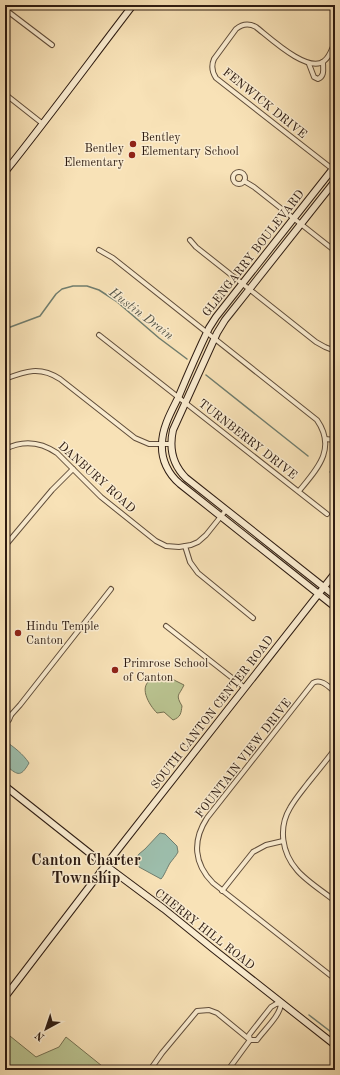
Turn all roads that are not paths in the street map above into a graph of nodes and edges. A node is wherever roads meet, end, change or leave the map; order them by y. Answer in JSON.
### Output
{"nodes":[{"id":1,"x":133,"y":5,"type":"edge"},
{"id":2,"x":9,"y":6,"type":"edge"},
{"id":3,"x":6,"y":10,"type":"edge"},
{"id":4,"x":335,"y":42,"type":"edge"},
{"id":5,"x":52,"y":45,"type":"dead end"},
{"id":6,"x":323,"y":62,"type":"junction"},
{"id":7,"x":309,"y":64,"type":"junction"},
{"id":8,"x":5,"y":94,"type":"edge"},
{"id":9,"x":43,"y":124,"type":"junction"},
{"id":10,"x":334,"y":169,"type":"edge"},
{"id":11,"x":5,"y":172,"type":"edge"},
{"id":12,"x":244,"y":181,"type":"dead end"},
{"id":13,"x":335,"y":181,"type":"edge"},
{"id":14,"x":294,"y":218,"type":"junction"},
{"id":15,"x":301,"y":224,"type":"junction"},
{"id":16,"x":190,"y":240,"type":"dead end"},
{"id":17,"x":99,"y":250,"type":"dead end"},
{"id":18,"x":335,"y":251,"type":"edge"},
{"id":19,"x":242,"y":284,"type":"junction"},
{"id":20,"x":250,"y":290,"type":"junction"},
{"id":21,"x":207,"y":332,"type":"junction"},
{"id":22,"x":99,"y":334,"type":"dead end"},
{"id":23,"x":214,"y":338,"type":"junction"},
{"id":24,"x":335,"y":351,"type":"edge"},
{"id":25,"x":5,"y":379,"type":"edge"},
{"id":26,"x":178,"y":396,"type":"junction"},
{"id":27,"x":186,"y":402,"type":"junction"},
{"id":28,"x":325,"y":439,"type":"junction"},
{"id":29,"x":335,"y":440,"type":"edge"},
{"id":30,"x":162,"y":444,"type":"junction"},
{"id":31,"x":171,"y":444,"type":"junction"},
{"id":32,"x":5,"y":449,"type":"edge"},
{"id":33,"x":73,"y":469,"type":"junction"},
{"id":34,"x":189,"y":480,"type":"junction"},
{"id":35,"x":183,"y":487,"type":"junction"},
{"id":36,"x":299,"y":491,"type":"junction"},
{"id":37,"x":226,"y":510,"type":"junction"},
{"id":38,"x":326,"y":514,"type":"dead end"},
{"id":39,"x":221,"y":517,"type":"junction"},
{"id":40,"x":244,"y":524,"type":"junction"},
{"id":41,"x":238,"y":531,"type":"junction"},
{"id":42,"x":5,"y":546,"type":"edge"},
{"id":43,"x":185,"y":546,"type":"junction"},
{"id":44,"x":290,"y":560,"type":"junction"},
{"id":45,"x":284,"y":567,"type":"junction"},
{"id":46,"x":335,"y":573,"type":"edge"},
{"id":47,"x":324,"y":587,"type":"junction"},
{"id":48,"x":110,"y":589,"type":"dead end"},
{"id":49,"x":319,"y":594,"type":"junction"},
{"id":50,"x":335,"y":596,"type":"edge"},
{"id":51,"x":335,"y":607,"type":"edge"},
{"id":52,"x":253,"y":618,"type":"dead end"},
{"id":53,"x":166,"y":626,"type":"dead end"},
{"id":54,"x":245,"y":688,"type":"junction"},
{"id":55,"x":335,"y":692,"type":"edge"},
{"id":56,"x":5,"y":715,"type":"edge"},
{"id":57,"x":11,"y":715,"type":"junction"},
{"id":58,"x":5,"y":724,"type":"edge"},
{"id":59,"x":335,"y":749,"type":"edge"},
{"id":60,"x":5,"y":786,"type":"edge"},
{"id":61,"x":283,"y":840,"type":"junction"},
{"id":62,"x":106,"y":865,"type":"junction"},
{"id":63,"x":222,"y":890,"type":"junction"},
{"id":64,"x":335,"y":901,"type":"edge"},
{"id":65,"x":335,"y":979,"type":"edge"},
{"id":66,"x":5,"y":997,"type":"edge"},
{"id":67,"x":281,"y":1003,"type":"junction"},
{"id":68,"x":256,"y":1027,"type":"junction"},
{"id":69,"x":263,"y":1032,"type":"junction"},
{"id":70,"x":250,"y":1040,"type":"junction"},
{"id":71,"x":335,"y":1045,"type":"edge"},
{"id":72,"x":150,"y":1070,"type":"edge"},
{"id":73,"x":228,"y":1070,"type":"edge"}],
"edges":[{"from":1,"to":9,"type":"street"},
{"from":2,"to":3,"type":"street"},
{"from":3,"to":5,"type":"street"},
{"from":4,"to":6,"type":"street"},
{"from":6,"to":7,"type":"street"},
{"from":6,"to":7,"type":"street"},
{"from":7,"to":10,"type":"street","name":"FENWICK DRIVE"},
{"from":8,"to":9,"type":"street"},
{"from":9,"to":11,"type":"street"},
{"from":10,"to":14,"type":"street","name":"GLENGARRY BOULEVARD"},
{"from":12,"to":14,"type":"street"},
{"from":13,"to":15,"type":"street","name":"GLENGARRY BOULEVARD"},
{"from":14,"to":15,"type":"street"},
{"from":14,"to":19,"type":"street","name":"GLENGARRY BOULEVARD"},
{"from":15,"to":18,"type":"street"},
{"from":15,"to":20,"type":"street","name":"GLENGARRY BOULEVARD"},
{"from":16,"to":19,"type":"street"},
{"from":17,"to":21,"type":"street"},
{"from":19,"to":20,"type":"street"},
{"from":19,"to":21,"type":"street","name":"GLENGARRY BOULEVARD"},
{"from":20,"to":23,"type":"street","name":"GLENGARRY BOULEVARD"},
{"from":20,"to":24,"type":"street"},
{"from":21,"to":23,"type":"street"},
{"from":21,"to":26,"type":"street","name":"GLENGARRY BOULEVARD"},
{"from":22,"to":26,"type":"street","name":"TURNBERRY DRIVE"},
{"from":23,"to":27,"type":"street","name":"GLENGARRY BOULEVARD"},
{"from":23,"to":28,"type":"street"},
{"from":25,"to":30,"type":"street"},
{"from":26,"to":27,"type":"street","name":"TURNBERRY DRIVE"},
{"from":26,"to":30,"type":"street","name":"GLENGARRY BOULEVARD"},
{"from":27,"to":31,"type":"street","name":"GLENGARRY BOULEVARD"},
{"from":27,"to":36,"type":"street","name":"TURNBERRY DRIVE"},
{"from":28,"to":29,"type":"street"},
{"from":28,"to":36,"type":"street"},
{"from":30,"to":31,"type":"street"},
{"from":30,"to":35,"type":"street","name":"GLENGARRY BOULEVARD"},
{"from":31,"to":34,"type":"street","name":"GLENGARRY BOULEVARD"},
{"from":32,"to":33,"type":"street","name":"DANBURY ROAD"},
{"from":33,"to":42,"type":"street"},
{"from":33,"to":43,"type":"street","name":"DANBURY ROAD"},
{"from":34,"to":35,"type":"street"},
{"from":34,"to":37,"type":"street","name":"GLENGARRY BOULEVARD"},
{"from":35,"to":39,"type":"street","name":"GLENGARRY BOULEVARD"},
{"from":36,"to":38,"type":"street","name":"TURNBERRY DRIVE"},
{"from":37,"to":39,"type":"street","name":"DANBURY ROAD"},
{"from":37,"to":40,"type":"street","name":"GLENGARRY BOULEVARD"},
{"from":39,"to":41,"type":"street","name":"GLENGARRY BOULEVARD"},
{"from":39,"to":43,"type":"street","name":"DANBURY ROAD"},
{"from":40,"to":41,"type":"street"},
{"from":40,"to":44,"type":"street","name":"GLENGARRY BOULEVARD"},
{"from":41,"to":45,"type":"street","name":"GLENGARRY BOULEVARD"},
{"from":43,"to":52,"type":"street"},
{"from":44,"to":45,"type":"street"},
{"from":44,"to":47,"type":"street","name":"GLENGARRY BOULEVARD"},
{"from":45,"to":49,"type":"street","name":"GLENGARRY BOULEVARD"},
{"from":46,"to":47,"type":"street","name":"SOUTH CANTON CENTER ROAD"},
{"from":47,"to":49,"type":"street","name":"SOUTH CANTON CENTER ROAD"},
{"from":47,"to":50,"type":"street","name":"GLENGARRY BOULEVARD"},
{"from":48,"to":57,"type":"street"},
{"from":49,"to":51,"type":"street","name":"GLENGARRY BOULEVARD"},
{"from":49,"to":54,"type":"street","name":"SOUTH CANTON CENTER ROAD"},
{"from":53,"to":54,"type":"street"},
{"from":54,"to":62,"type":"street","name":"SOUTH CANTON CENTER ROAD"},
{"from":55,"to":63,"type":"street","name":"FOUNTAIN VIEW DRIVE"},
{"from":56,"to":57,"type":"street"},
{"from":57,"to":58,"type":"street"},
{"from":59,"to":61,"type":"street"},
{"from":60,"to":62,"type":"street","name":"CHERRY HILL ROAD"},
{"from":61,"to":63,"type":"street"},
{"from":61,"to":64,"type":"street"},
{"from":62,"to":66,"type":"street","name":"SOUTH CANTON CENTER ROAD"},
{"from":62,"to":67,"type":"street","name":"CHERRY HILL ROAD"},
{"from":63,"to":65,"type":"street","name":"FOUNTAIN VIEW DRIVE"},
{"from":67,"to":68,"type":"street"},
{"from":67,"to":69,"type":"street"},
{"from":67,"to":71,"type":"street","name":"CHERRY HILL ROAD"},
{"from":68,"to":69,"type":"street"},
{"from":68,"to":70,"type":"street"},
{"from":69,"to":70,"type":"street"},
{"from":70,"to":72,"type":"street"},
{"from":70,"to":73,"type":"street"}]}
